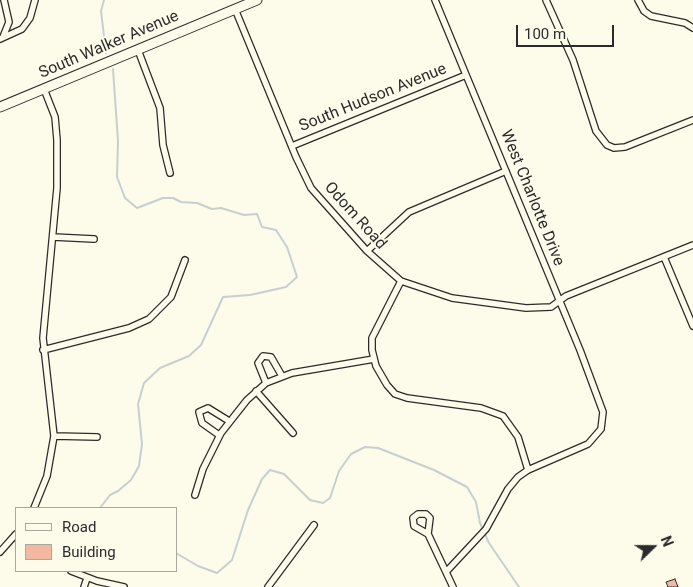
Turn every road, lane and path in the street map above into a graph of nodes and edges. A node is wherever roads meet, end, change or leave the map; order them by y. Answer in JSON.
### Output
{"nodes":[{"id":1,"x":4,"y":0,"type":"edge"},
{"id":2,"x":35,"y":0,"type":"edge"},
{"id":3,"x":257,"y":0,"type":"edge"},
{"id":4,"x":435,"y":0,"type":"edge"},
{"id":5,"x":546,"y":0,"type":"edge"},
{"id":6,"x":638,"y":0,"type":"edge"},
{"id":7,"x":235,"y":9,"type":"junction"},
{"id":8,"x":693,"y":28,"type":"edge"},
{"id":9,"x":1,"y":38,"type":"edge"},
{"id":10,"x":138,"y":50,"type":"junction"},
{"id":11,"x":466,"y":75,"type":"junction"},
{"id":12,"x":44,"y":88,"type":"junction"},
{"id":13,"x":0,"y":107,"type":"edge"},
{"id":14,"x":693,"y":120,"type":"edge"},
{"id":15,"x":292,"y":146,"type":"junction"},
{"id":16,"x":506,"y":171,"type":"junction"},
{"id":17,"x":170,"y":173,"type":"dead end"},
{"id":18,"x":53,"y":237,"type":"junction"},
{"id":19,"x":94,"y":240,"type":"dead end"},
{"id":20,"x":693,"y":245,"type":"edge"},
{"id":21,"x":367,"y":250,"type":"junction"},
{"id":22,"x":664,"y":257,"type":"junction"},
{"id":23,"x":185,"y":260,"type":"dead end"},
{"id":24,"x":401,"y":281,"type":"junction"},
{"id":25,"x":560,"y":301,"type":"junction"},
{"id":26,"x":693,"y":326,"type":"edge"},
{"id":27,"x":44,"y":350,"type":"junction"},
{"id":28,"x":374,"y":359,"type":"junction"},
{"id":29,"x":282,"y":376,"type":"junction"},
{"id":30,"x":266,"y":383,"type":"junction"},
{"id":31,"x":256,"y":391,"type":"junction"},
{"id":32,"x":228,"y":421,"type":"junction"},
{"id":33,"x":294,"y":433,"type":"dead end"},
{"id":34,"x":219,"y":435,"type":"junction"},
{"id":35,"x":54,"y":436,"type":"junction"},
{"id":36,"x":97,"y":437,"type":"dead end"},
{"id":37,"x":528,"y":470,"type":"junction"},
{"id":38,"x":195,"y":495,"type":"dead end"},
{"id":39,"x":34,"y":507,"type":"edge"},
{"id":40,"x":314,"y":525,"type":"dead end"},
{"id":41,"x":428,"y":534,"type":"dead end"},
{"id":42,"x":15,"y":535,"type":"edge"},
{"id":43,"x":0,"y":552,"type":"edge"},
{"id":44,"x":74,"y":572,"type":"edge"},
{"id":45,"x":446,"y":572,"type":"junction"},
{"id":46,"x":87,"y":578,"type":"junction"},
{"id":47,"x":84,"y":587,"type":"edge"},
{"id":48,"x":124,"y":587,"type":"edge"},
{"id":49,"x":268,"y":587,"type":"edge"},
{"id":50,"x":452,"y":587,"type":"edge"}],
"edges":[{"from":1,"to":9,"type":"street"},
{"from":2,"to":9,"type":"street"},
{"from":3,"to":7,"type":"main road","name":"South Walker Avenue"},
{"from":4,"to":11,"type":"street","name":"West Charlotte Drive"},
{"from":5,"to":14,"type":"street"},
{"from":6,"to":8,"type":"street"},
{"from":7,"to":10,"type":"main road","name":"South Walker Avenue"},
{"from":7,"to":15,"type":"street","name":"Odom Road"},
{"from":10,"to":12,"type":"main road","name":"South Walker Avenue"},
{"from":10,"to":17,"type":"street"},
{"from":11,"to":15,"type":"street","name":"South Hudson Avenue"},
{"from":11,"to":16,"type":"street","name":"West Charlotte Drive"},
{"from":12,"to":13,"type":"main road","name":"South Walker Avenue"},
{"from":12,"to":18,"type":"street"},
{"from":15,"to":21,"type":"street","name":"Odom Road"},
{"from":16,"to":21,"type":"street"},
{"from":16,"to":25,"type":"street","name":"West Charlotte Drive"},
{"from":18,"to":19,"type":"street"},
{"from":18,"to":27,"type":"street"},
{"from":20,"to":22,"type":"street","name":"Odom Road"},
{"from":21,"to":24,"type":"street","name":"Odom Road"},
{"from":22,"to":25,"type":"street","name":"Odom Road"},
{"from":22,"to":26,"type":"street"},
{"from":23,"to":27,"type":"street"},
{"from":24,"to":25,"type":"street","name":"Odom Road"},
{"from":24,"to":28,"type":"street"},
{"from":25,"to":37,"type":"street","name":"West Charlotte Drive"},
{"from":27,"to":35,"type":"street"},
{"from":28,"to":29,"type":"street"},
{"from":28,"to":37,"type":"street"},
{"from":29,"to":30,"type":"street"},
{"from":29,"to":30,"type":"street"},
{"from":30,"to":31,"type":"street"},
{"from":31,"to":32,"type":"street"},
{"from":31,"to":33,"type":"street"},
{"from":32,"to":34,"type":"street"},
{"from":32,"to":34,"type":"street"},
{"from":34,"to":38,"type":"street"},
{"from":35,"to":36,"type":"street"},
{"from":35,"to":39,"type":"street"},
{"from":37,"to":45,"type":"street"},
{"from":40,"to":49,"type":"street"},
{"from":41,"to":45,"type":"street"},
{"from":42,"to":43,"type":"street"},
{"from":44,"to":46,"type":"street"},
{"from":45,"to":50,"type":"street"},
{"from":46,"to":47,"type":"street"},
{"from":46,"to":48,"type":"street"}]}
